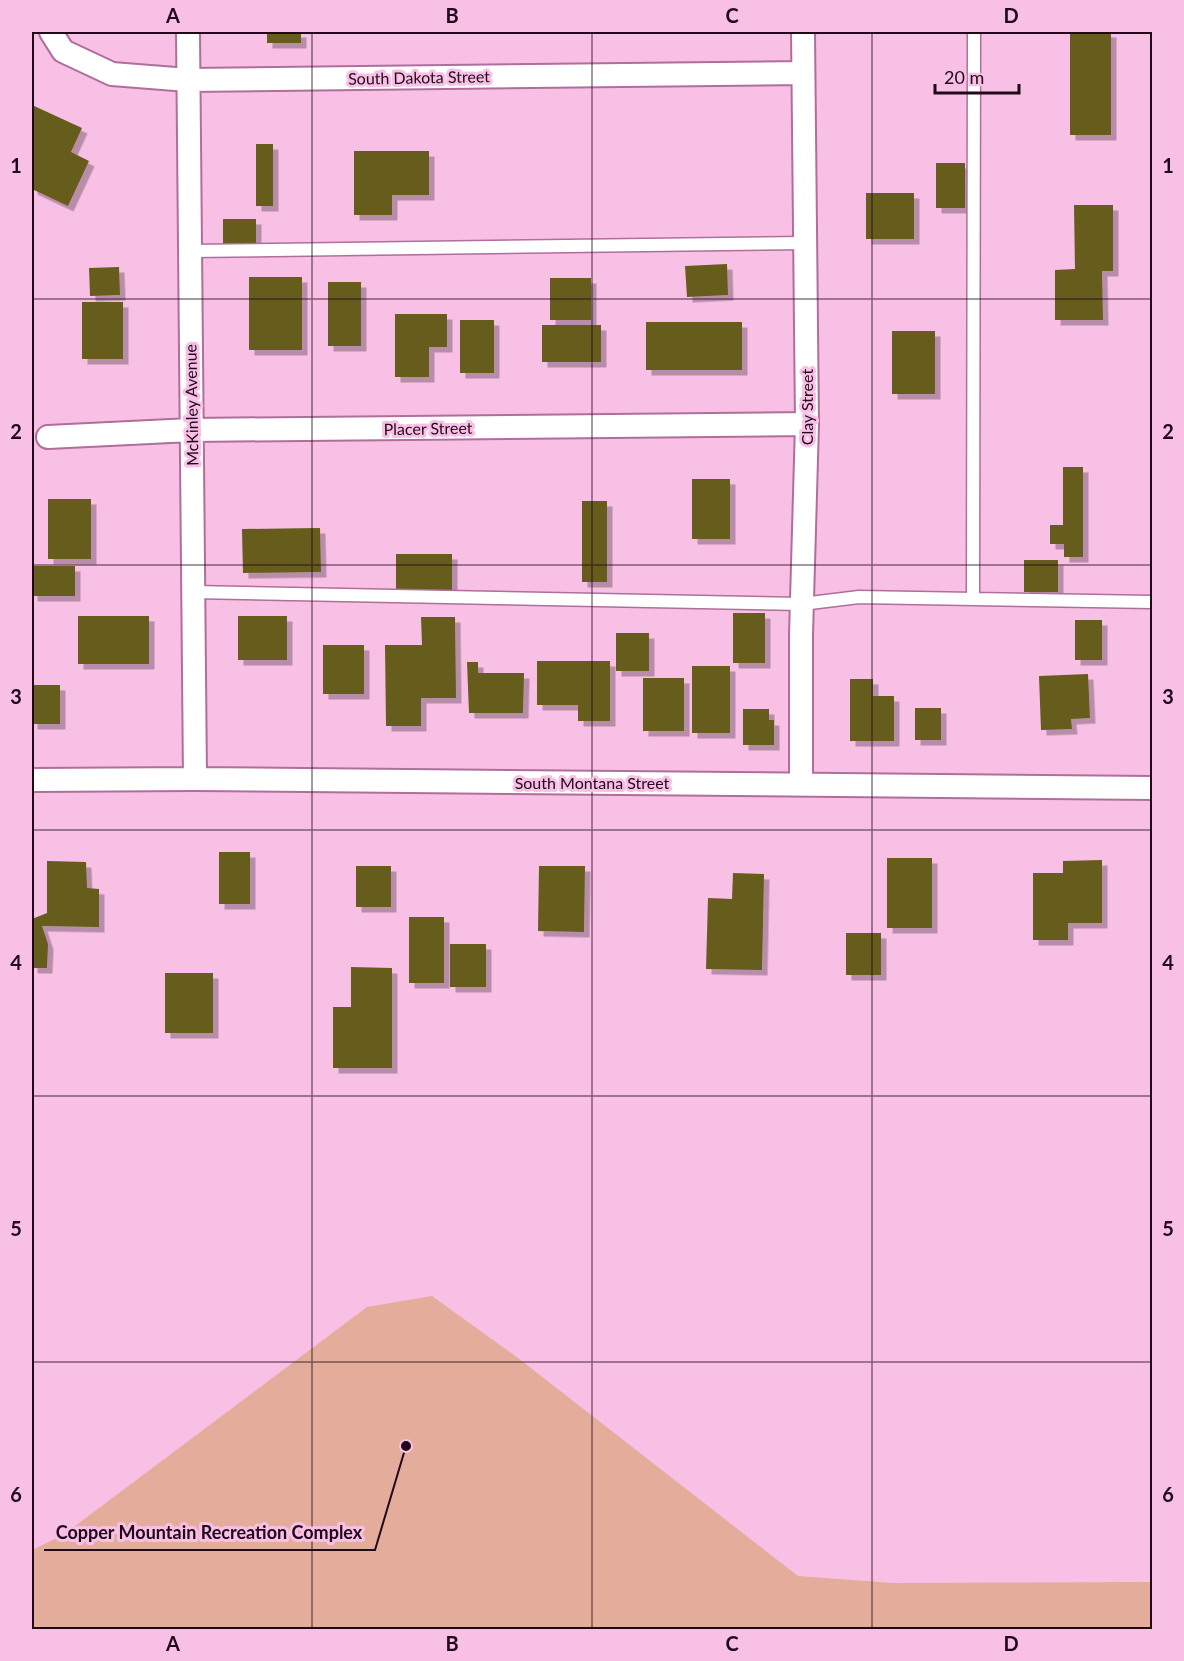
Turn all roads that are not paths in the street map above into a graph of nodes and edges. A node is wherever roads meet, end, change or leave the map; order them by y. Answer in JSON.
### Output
{"nodes":[{"id":1,"x":51,"y":32,"type":"edge"},
{"id":2,"x":188,"y":32,"type":"edge"},
{"id":3,"x":803,"y":32,"type":"edge"},
{"id":4,"x":974,"y":32,"type":"edge"},
{"id":5,"x":803,"y":73,"type":"junction"},
{"id":6,"x":188,"y":80,"type":"junction"},
{"id":7,"x":805,"y":243,"type":"junction"},
{"id":8,"x":190,"y":251,"type":"junction"},
{"id":9,"x":807,"y":424,"type":"junction"},
{"id":10,"x":191,"y":430,"type":"junction"},
{"id":11,"x":48,"y":437,"type":"dead end"},
{"id":12,"x":193,"y":592,"type":"junction"},
{"id":13,"x":973,"y":599,"type":"junction"},
{"id":14,"x":1152,"y":602,"type":"edge"},
{"id":15,"x":802,"y":604,"type":"junction"},
{"id":16,"x":195,"y":779,"type":"junction"},
{"id":17,"x":32,"y":780,"type":"edge"},
{"id":18,"x":801,"y":783,"type":"junction"},
{"id":19,"x":1152,"y":788,"type":"edge"}],
"edges":[{"from":1,"to":6,"type":"street","name":"South Dakota Street"},
{"from":2,"to":6,"type":"street","name":"McKinley Avenue"},
{"from":3,"to":5,"type":"street","name":"Clay Street"},
{"from":4,"to":13,"type":"lane"},
{"from":5,"to":6,"type":"street","name":"South Dakota Street"},
{"from":5,"to":7,"type":"street","name":"Clay Street"},
{"from":6,"to":8,"type":"street","name":"McKinley Avenue"},
{"from":7,"to":8,"type":"lane"},
{"from":7,"to":9,"type":"street","name":"Clay Street"},
{"from":8,"to":10,"type":"street","name":"McKinley Avenue"},
{"from":9,"to":10,"type":"street","name":"Placer Street"},
{"from":9,"to":15,"type":"street","name":"Clay Street"},
{"from":10,"to":11,"type":"street","name":"Placer Street"},
{"from":10,"to":12,"type":"street","name":"McKinley Avenue"},
{"from":12,"to":15,"type":"lane"},
{"from":12,"to":16,"type":"street","name":"McKinley Avenue"},
{"from":13,"to":14,"type":"lane"},
{"from":13,"to":15,"type":"lane"},
{"from":15,"to":18,"type":"street","name":"Clay Street"},
{"from":16,"to":17,"type":"street","name":"South Montana Street"},
{"from":16,"to":18,"type":"street","name":"South Montana Street"},
{"from":18,"to":19,"type":"street","name":"South Montana Street"}]}
